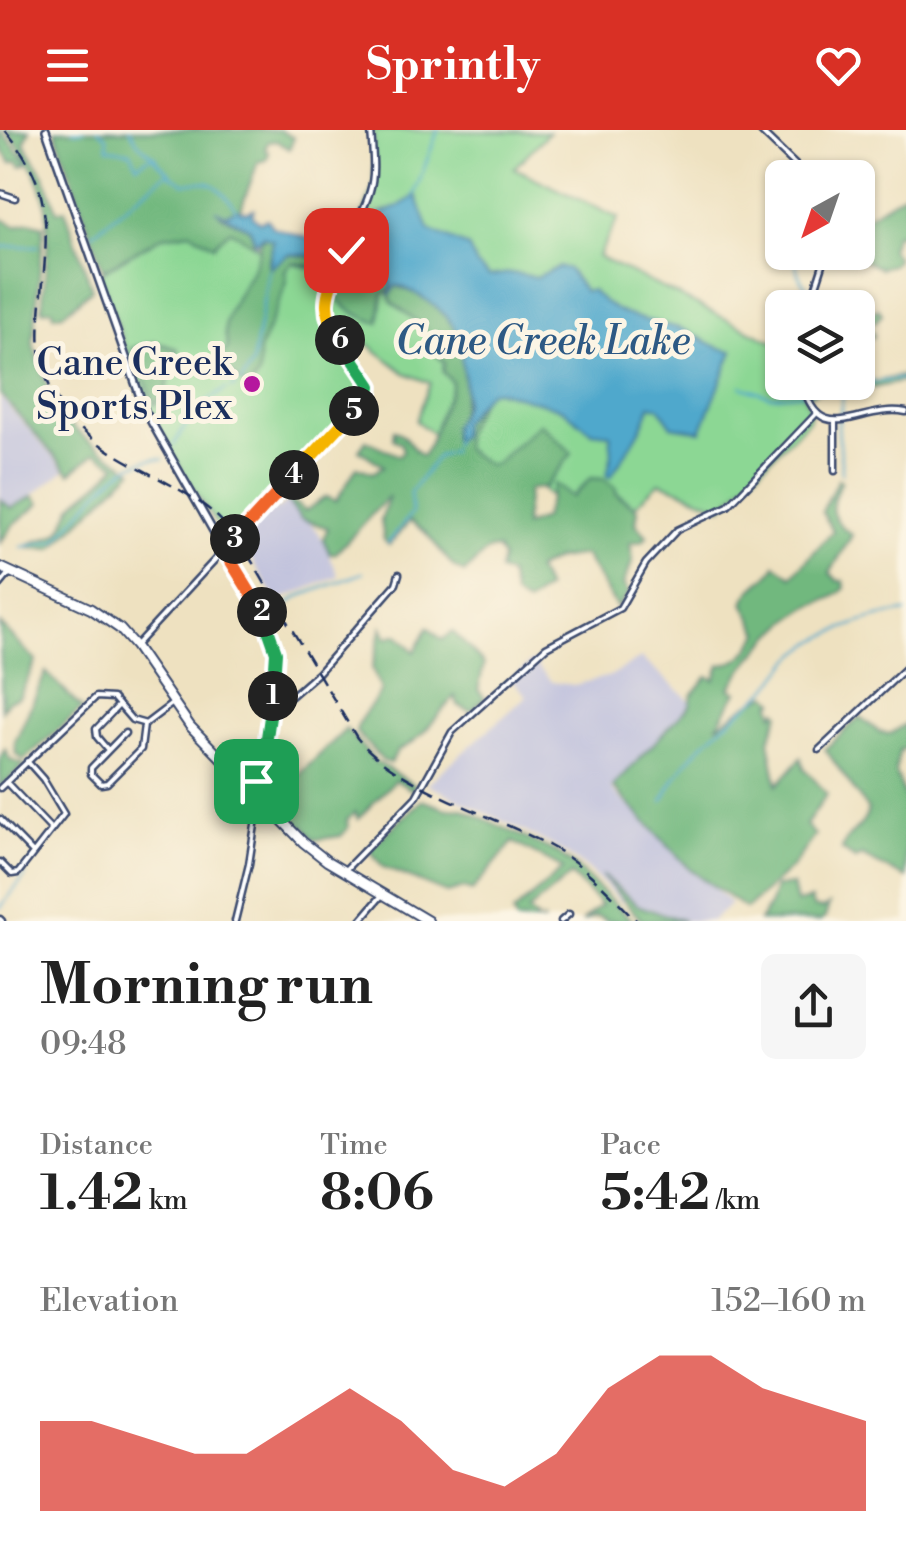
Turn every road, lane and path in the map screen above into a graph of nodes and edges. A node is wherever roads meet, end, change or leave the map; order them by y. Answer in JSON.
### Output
{"nodes":[{"id":1,"x":46,"y":130,"type":"edge"},
{"id":2,"x":372,"y":130,"type":"edge"},
{"id":3,"x":759,"y":130,"type":"edge"},
{"id":4,"x":790,"y":160,"type":"edge"},
{"id":5,"x":0,"y":193,"type":"edge"},
{"id":6,"x":16,"y":198,"type":"dead end"},
{"id":7,"x":809,"y":400,"type":"edge"},
{"id":8,"x":906,"y":412,"type":"edge"},
{"id":9,"x":815,"y":414,"type":"junction"},
{"id":10,"x":835,"y":421,"type":"junction"},
{"id":11,"x":836,"y":471,"type":"dead end"},
{"id":12,"x":224,"y":550,"type":"junction"},
{"id":13,"x":0,"y":567,"type":"edge"},
{"id":14,"x":11,"y":572,"type":"junction"},
{"id":15,"x":399,"y":574,"type":"dead end"},
{"id":16,"x":0,"y":584,"type":"edge"},
{"id":17,"x":136,"y":646,"type":"junction"},
{"id":18,"x":906,"y":668,"type":"edge"},
{"id":19,"x":273,"y":698,"type":"junction"},
{"id":20,"x":173,"y":703,"type":"junction"},
{"id":21,"x":119,"y":705,"type":"junction"},
{"id":22,"x":146,"y":724,"type":"junction"},
{"id":23,"x":125,"y":732,"type":"dead end"},
{"id":24,"x":108,"y":750,"type":"junction"},
{"id":25,"x":819,"y":750,"type":"dead end"},
{"id":26,"x":27,"y":761,"type":"junction"},
{"id":27,"x":262,"y":772,"type":"junction"},
{"id":28,"x":243,"y":779,"type":"junction"},
{"id":29,"x":6,"y":782,"type":"junction"},
{"id":30,"x":0,"y":788,"type":"edge"},
{"id":31,"x":260,"y":794,"type":"junction"},
{"id":32,"x":0,"y":820,"type":"edge"},
{"id":33,"x":51,"y":830,"type":"junction"},
{"id":34,"x":33,"y":853,"type":"junction"},
{"id":35,"x":0,"y":862,"type":"edge"},
{"id":36,"x":344,"y":871,"type":"junction"},
{"id":37,"x":383,"y":894,"type":"junction"},
{"id":38,"x":569,"y":914,"type":"dead end"},
{"id":39,"x":235,"y":921,"type":"edge"},
{"id":40,"x":360,"y":921,"type":"edge"},
{"id":41,"x":428,"y":921,"type":"edge"},
{"id":42,"x":562,"y":921,"type":"edge"}],
"edges":[{"from":1,"to":12,"type":"street"},
{"from":2,"to":12,"type":"street"},
{"from":3,"to":4,"type":"street"},
{"from":5,"to":6,"type":"street"},
{"from":7,"to":9,"type":"street"},
{"from":8,"to":10,"type":"street"},
{"from":9,"to":10,"type":"street"},
{"from":9,"to":36,"type":"street"},
{"from":10,"to":11,"type":"street"},
{"from":12,"to":17,"type":"street"},
{"from":12,"to":19,"type":"street"},
{"from":13,"to":14,"type":"main road"},
{"from":14,"to":16,"type":"street"},
{"from":14,"to":17,"type":"main road"},
{"from":15,"to":19,"type":"street"},
{"from":17,"to":20,"type":"main road"},
{"from":18,"to":25,"type":"street"},
{"from":19,"to":27,"type":"street"},
{"from":20,"to":22,"type":"street"},
{"from":20,"to":28,"type":"main road"},
{"from":21,"to":22,"type":"street"},
{"from":21,"to":24,"type":"street"},
{"from":21,"to":26,"type":"street"},
{"from":22,"to":24,"type":"street"},
{"from":23,"to":24,"type":"street"},
{"from":26,"to":29,"type":"street"},
{"from":26,"to":33,"type":"street"},
{"from":27,"to":28,"type":"main road"},
{"from":27,"to":31,"type":"street"},
{"from":28,"to":31,"type":"main road"},
{"from":29,"to":30,"type":"street"},
{"from":29,"to":33,"type":"street"},
{"from":31,"to":36,"type":"main road"},
{"from":31,"to":39,"type":"street"},
{"from":32,"to":34,"type":"street"},
{"from":33,"to":34,"type":"street"},
{"from":34,"to":35,"type":"street"},
{"from":36,"to":37,"type":"main road"},
{"from":37,"to":40,"type":"street"},
{"from":37,"to":41,"type":"main road"},
{"from":38,"to":42,"type":"street"}]}
